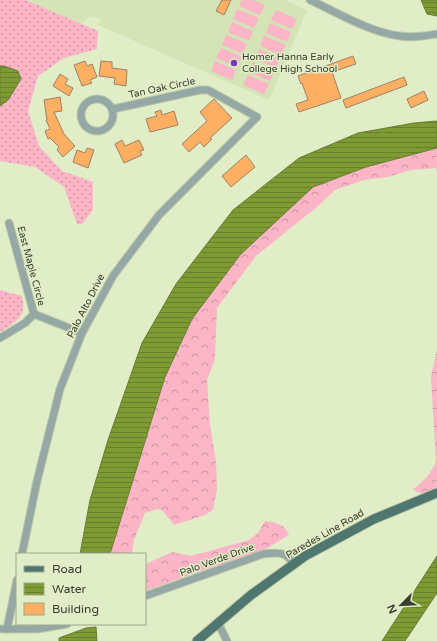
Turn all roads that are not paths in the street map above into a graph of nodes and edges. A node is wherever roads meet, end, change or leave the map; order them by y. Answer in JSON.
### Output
{"nodes":[{"id":1,"x":310,"y":0,"type":"edge"},
{"id":2,"x":437,"y":34,"type":"edge"},
{"id":3,"x":113,"y":109,"type":"junction"},
{"id":4,"x":257,"y":117,"type":"joint"},
{"id":5,"x":9,"y":223,"type":"dead end"},
{"id":6,"x":34,"y":314,"type":"junction"},
{"id":7,"x":82,"y":333,"type":"junction"},
{"id":8,"x":0,"y":338,"type":"edge"},
{"id":9,"x":437,"y":493,"type":"edge"},
{"id":10,"x":22,"y":553,"type":"edge"},
{"id":11,"x":292,"y":564,"type":"junction"},
{"id":12,"x":16,"y":584,"type":"edge"},
{"id":13,"x":146,"y":596,"type":"edge"},
{"id":14,"x":218,"y":623,"type":"junction"},
{"id":15,"x":61,"y":625,"type":"edge"},
{"id":16,"x":4,"y":629,"type":"edge"},
{"id":17,"x":197,"y":641,"type":"edge"},
{"id":18,"x":227,"y":641,"type":"edge"}],
"edges":[{"from":1,"to":2,"type":"street"},
{"from":3,"to":3,"type":"street"},
{"from":3,"to":4,"type":"street","name":"Tan Oak Circle"},
{"from":4,"to":7,"type":"street","name":"Palo Alto Drive"},
{"from":5,"to":6,"type":"street","name":"East Maple Circle"},
{"from":6,"to":7,"type":"street"},
{"from":6,"to":8,"type":"street"},
{"from":7,"to":10,"type":"street","name":"Palo Alto Drive"},
{"from":9,"to":11,"type":"main road","name":"Paredes Line Road"},
{"from":11,"to":13,"type":"street","name":"Palo Verde Drive"},
{"from":11,"to":14,"type":"main road","name":"Paredes Line Road"},
{"from":12,"to":16,"type":"street"},
{"from":14,"to":17,"type":"main road","name":"Paredes Line Road"},
{"from":14,"to":18,"type":"street"},
{"from":15,"to":16,"type":"street"}]}
